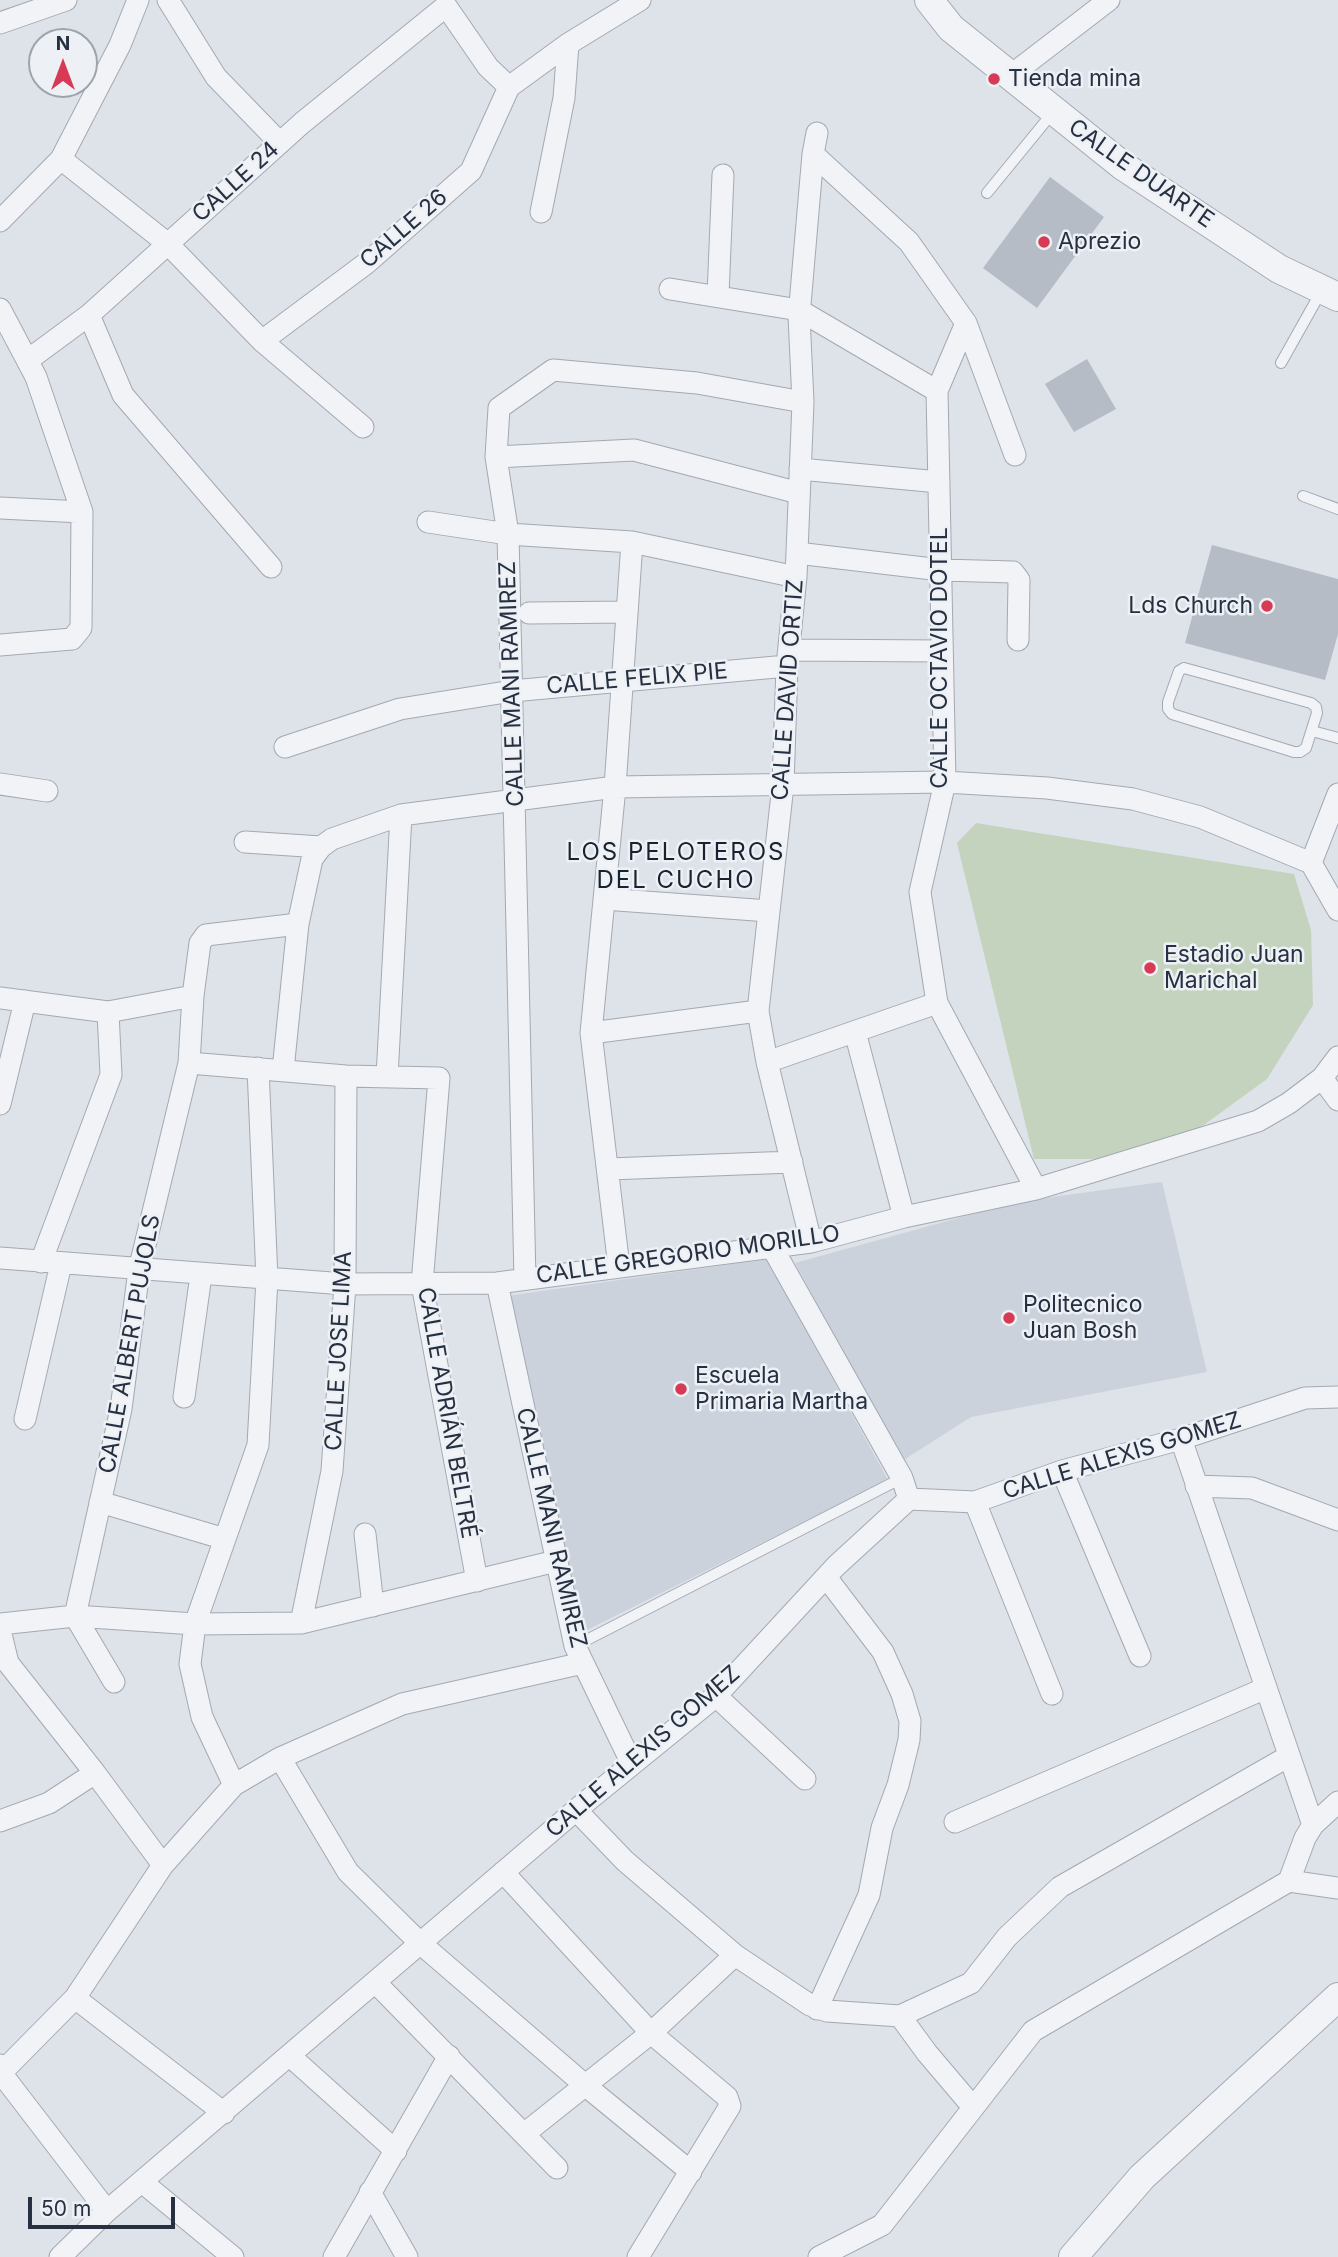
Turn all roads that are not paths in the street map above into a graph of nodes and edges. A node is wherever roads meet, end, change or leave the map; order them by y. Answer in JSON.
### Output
{"nodes":[{"id":1,"x":66,"y":0,"type":"edge"},
{"id":2,"x":138,"y":0,"type":"edge"},
{"id":3,"x":168,"y":0,"type":"edge"},
{"id":4,"x":640,"y":0,"type":"edge"},
{"id":5,"x":1109,"y":0,"type":"edge"},
{"id":6,"x":937,"y":3,"type":"edge"},
{"id":7,"x":0,"y":23,"type":"edge"},
{"id":8,"x":568,"y":44,"type":"junction"},
{"id":9,"x":1010,"y":76,"type":"junction"},
{"id":10,"x":509,"y":87,"type":"junction"},
{"id":11,"x":1054,"y":111,"type":"junction"},
{"id":12,"x":280,"y":143,"type":"junction"},
{"id":13,"x":61,"y":159,"type":"junction"},
{"id":14,"x":723,"y":175,"type":"dead end"},
{"id":15,"x":987,"y":193,"type":"dead end"},
{"id":16,"x":541,"y":212,"type":"dead end"},
{"id":17,"x":0,"y":221,"type":"edge"},
{"id":18,"x":168,"y":244,"type":"junction"},
{"id":19,"x":670,"y":289,"type":"dead end"},
{"id":20,"x":1330,"y":293,"type":"edge"},
{"id":21,"x":718,"y":295,"type":"junction"},
{"id":22,"x":0,"y":309,"type":"edge"},
{"id":23,"x":799,"y":310,"type":"junction"},
{"id":24,"x":89,"y":315,"type":"junction"},
{"id":25,"x":966,"y":323,"type":"junction"},
{"id":26,"x":262,"y":341,"type":"junction"},
{"id":27,"x":28,"y":360,"type":"junction"},
{"id":28,"x":1280,"y":363,"type":"dead end"},
{"id":29,"x":937,"y":391,"type":"junction"},
{"id":30,"x":803,"y":402,"type":"junction"},
{"id":31,"x":363,"y":427,"type":"dead end"},
{"id":32,"x":1015,"y":456,"type":"dead end"},
{"id":33,"x":496,"y":457,"type":"junction"},
{"id":34,"x":800,"y":469,"type":"junction"},
{"id":35,"x":939,"y":482,"type":"junction"},
{"id":36,"x":799,"y":493,"type":"junction"},
{"id":37,"x":1303,"y":496,"type":"dead end"},
{"id":38,"x":0,"y":508,"type":"edge"},
{"id":39,"x":1338,"y":509,"type":"edge"},
{"id":40,"x":82,"y":512,"type":"junction"},
{"id":41,"x":428,"y":522,"type":"dead end"},
{"id":42,"x":508,"y":534,"type":"junction"},
{"id":43,"x":632,"y":542,"type":"junction"},
{"id":44,"x":797,"y":553,"type":"junction"},
{"id":45,"x":271,"y":567,"type":"dead end"},
{"id":46,"x":941,"y":570,"type":"junction"},
{"id":47,"x":796,"y":577,"type":"junction"},
{"id":48,"x":627,"y":612,"type":"junction"},
{"id":49,"x":530,"y":613,"type":"dead end"},
{"id":50,"x":1017,"y":640,"type":"dead end"},
{"id":51,"x":0,"y":645,"type":"edge"},
{"id":52,"x":942,"y":651,"type":"junction"},
{"id":53,"x":788,"y":658,"type":"junction"},
{"id":54,"x":622,"y":680,"type":"junction"},
{"id":55,"x":513,"y":691,"type":"junction"},
{"id":56,"x":1312,"y":731,"type":"junction"},
{"id":57,"x":1338,"y":738,"type":"edge"},
{"id":58,"x":285,"y":747,"type":"dead end"},
{"id":59,"x":945,"y":782,"type":"junction"},
{"id":60,"x":0,"y":784,"type":"edge"},
{"id":61,"x":783,"y":785,"type":"junction"},
{"id":62,"x":615,"y":787,"type":"junction"},
{"id":63,"x":47,"y":792,"type":"dead end"},
{"id":64,"x":1338,"y":794,"type":"edge"},
{"id":65,"x":516,"y":800,"type":"junction"},
{"id":66,"x":401,"y":815,"type":"junction"},
{"id":67,"x":245,"y":842,"type":"dead end"},
{"id":68,"x":321,"y":847,"type":"junction"},
{"id":69,"x":1311,"y":863,"type":"junction"},
{"id":70,"x":604,"y":899,"type":"junction"},
{"id":71,"x":1338,"y":910,"type":"edge"},
{"id":72,"x":769,"y":911,"type":"junction"},
{"id":73,"x":298,"y":924,"type":"junction"},
{"id":74,"x":193,"y":996,"type":"junction"},
{"id":75,"x":0,"y":998,"type":"edge"},
{"id":76,"x":25,"y":1001,"type":"junction"},
{"id":77,"x":937,"y":1003,"type":"junction"},
{"id":78,"x":108,"y":1012,"type":"junction"},
{"id":79,"x":758,"y":1012,"type":"junction"},
{"id":80,"x":855,"y":1032,"type":"junction"},
{"id":81,"x":591,"y":1033,"type":"junction"},
{"id":82,"x":1338,"y":1057,"type":"edge"},
{"id":83,"x":767,"y":1062,"type":"junction"},
{"id":84,"x":189,"y":1063,"type":"junction"},
{"id":85,"x":258,"y":1069,"type":"junction"},
{"id":86,"x":283,"y":1070,"type":"junction"},
{"id":87,"x":346,"y":1076,"type":"junction"},
{"id":88,"x":387,"y":1077,"type":"junction"},
{"id":89,"x":1322,"y":1078,"type":"junction"},
{"id":90,"x":1338,"y":1100,"type":"edge"},
{"id":91,"x":0,"y":1104,"type":"edge"},
{"id":92,"x":792,"y":1162,"type":"junction"},
{"id":93,"x":609,"y":1169,"type":"junction"},
{"id":94,"x":1036,"y":1189,"type":"junction"},
{"id":95,"x":904,"y":1217,"type":"junction"},
{"id":96,"x":811,"y":1242,"type":"junction"},
{"id":97,"x":772,"y":1247,"type":"junction"},
{"id":98,"x":0,"y":1258,"type":"edge"},
{"id":99,"x":51,"y":1263,"type":"junction"},
{"id":100,"x":620,"y":1267,"type":"junction"},
{"id":101,"x":139,"y":1270,"type":"junction"},
{"id":102,"x":201,"y":1275,"type":"junction"},
{"id":103,"x":267,"y":1279,"type":"junction"},
{"id":104,"x":525,"y":1279,"type":"junction"},
{"id":105,"x":497,"y":1283,"type":"junction"},
{"id":106,"x":345,"y":1284,"type":"junction"},
{"id":107,"x":422,"y":1284,"type":"junction"},
{"id":108,"x":184,"y":1397,"type":"dead end"},
{"id":109,"x":1338,"y":1397,"type":"edge"},
{"id":110,"x":25,"y":1419,"type":"dead end"},
{"id":111,"x":1181,"y":1439,"type":"junction"},
{"id":112,"x":1062,"y":1471,"type":"junction"},
{"id":113,"x":902,"y":1478,"type":"junction"},
{"id":114,"x":1196,"y":1486,"type":"junction"},
{"id":115,"x":909,"y":1499,"type":"junction"},
{"id":116,"x":100,"y":1502,"type":"junction"},
{"id":117,"x":975,"y":1502,"type":"junction"},
{"id":118,"x":1338,"y":1520,"type":"edge"},
{"id":119,"x":365,"y":1534,"type":"dead end"},
{"id":120,"x":225,"y":1539,"type":"junction"},
{"id":121,"x":556,"y":1561,"type":"junction"},
{"id":122,"x":826,"y":1577,"type":"junction"},
{"id":123,"x":477,"y":1581,"type":"junction"},
{"id":124,"x":373,"y":1606,"type":"junction"},
{"id":125,"x":75,"y":1616,"type":"junction"},
{"id":126,"x":301,"y":1623,"type":"junction"},
{"id":127,"x":0,"y":1624,"type":"edge"},
{"id":128,"x":195,"y":1624,"type":"junction"},
{"id":129,"x":0,"y":1630,"type":"edge"},
{"id":130,"x":579,"y":1654,"type":"junction"},
{"id":131,"x":1140,"y":1656,"type":"dead end"},
{"id":132,"x":114,"y":1682,"type":"dead end"},
{"id":133,"x":1266,"y":1688,"type":"junction"},
{"id":134,"x":1052,"y":1694,"type":"dead end"},
{"id":135,"x":716,"y":1696,"type":"junction"},
{"id":136,"x":1289,"y":1756,"type":"junction"},
{"id":137,"x":280,"y":1758,"type":"junction"},
{"id":138,"x":632,"y":1764,"type":"junction"},
{"id":139,"x":95,"y":1773,"type":"junction"},
{"id":140,"x":806,"y":1779,"type":"dead end"},
{"id":141,"x":234,"y":1784,"type":"junction"},
{"id":142,"x":1338,"y":1802,"type":"edge"},
{"id":143,"x":576,"y":1810,"type":"junction"},
{"id":144,"x":0,"y":1821,"type":"edge"},
{"id":145,"x":955,"y":1822,"type":"dead end"},
{"id":146,"x":1313,"y":1825,"type":"junction"},
{"id":147,"x":163,"y":1865,"type":"junction"},
{"id":148,"x":503,"y":1872,"type":"junction"},
{"id":149,"x":1289,"y":1881,"type":"junction"},
{"id":150,"x":1338,"y":1888,"type":"edge"},
{"id":151,"x":420,"y":1943,"type":"junction"},
{"id":152,"x":735,"y":1955,"type":"junction"},
{"id":153,"x":375,"y":1982,"type":"junction"},
{"id":154,"x":1338,"y":1997,"type":"edge"},
{"id":155,"x":75,"y":1998,"type":"junction"},
{"id":156,"x":817,"y":2009,"type":"junction"},
{"id":157,"x":900,"y":2016,"type":"junction"},
{"id":158,"x":651,"y":2033,"type":"junction"},
{"id":159,"x":290,"y":2056,"type":"junction"},
{"id":160,"x":449,"y":2056,"type":"junction"},
{"id":161,"x":0,"y":2070,"type":"edge"},
{"id":162,"x":586,"y":2086,"type":"junction"},
{"id":163,"x":972,"y":2106,"type":"junction"},
{"id":164,"x":224,"y":2113,"type":"junction"},
{"id":165,"x":524,"y":2134,"type":"junction"},
{"id":166,"x":396,"y":2151,"type":"junction"},
{"id":167,"x":557,"y":2168,"type":"dead end"},
{"id":168,"x":691,"y":2172,"type":"junction"},
{"id":169,"x":142,"y":2182,"type":"junction"},
{"id":170,"x":370,"y":2192,"type":"junction"},
{"id":171,"x":107,"y":2211,"type":"junction"},
{"id":172,"x":72,"y":2253,"type":"edge"},
{"id":173,"x":233,"y":2257,"type":"edge"},
{"id":174,"x":334,"y":2257,"type":"edge"},
{"id":175,"x":407,"y":2257,"type":"edge"},
{"id":176,"x":638,"y":2257,"type":"edge"},
{"id":177,"x":819,"y":2257,"type":"edge"},
{"id":178,"x":1073,"y":2257,"type":"edge"}],
"edges":[{"from":1,"to":7,"type":"street"},
{"from":2,"to":13,"type":"street"},
{"from":3,"to":12,"type":"street"},
{"from":4,"to":8,"type":"street"},
{"from":5,"to":9,"type":"street"},
{"from":6,"to":9,"type":"street","name":"CALLE DUARTE"},
{"from":8,"to":10,"type":"street"},
{"from":8,"to":16,"type":"street"},
{"from":9,"to":11,"type":"street","name":"CALLE DUARTE"},
{"from":10,"to":12,"type":"street","name":"CALLE 24"},
{"from":10,"to":26,"type":"street","name":"CALLE 26"},
{"from":11,"to":15,"type":"lane"},
{"from":11,"to":20,"type":"street","name":"CALLE DUARTE"},
{"from":12,"to":18,"type":"street","name":"CALLE 24"},
{"from":13,"to":17,"type":"street"},
{"from":13,"to":18,"type":"street"},
{"from":14,"to":21,"type":"street"},
{"from":18,"to":24,"type":"street","name":"CALLE 24"},
{"from":18,"to":26,"type":"street"},
{"from":19,"to":21,"type":"street"},
{"from":20,"to":28,"type":"lane"},
{"from":21,"to":23,"type":"street"},
{"from":22,"to":27,"type":"street"},
{"from":23,"to":25,"type":"street","name":"CALLE DAVID ORTIZ"},
{"from":23,"to":29,"type":"street"},
{"from":23,"to":30,"type":"street","name":"CALLE DAVID ORTIZ"},
{"from":24,"to":27,"type":"street","name":"CALLE 24"},
{"from":24,"to":45,"type":"street"},
{"from":25,"to":29,"type":"street"},
{"from":25,"to":32,"type":"street"},
{"from":26,"to":31,"type":"street"},
{"from":27,"to":40,"type":"street"},
{"from":29,"to":35,"type":"street","name":"CALLE OCTAVIO DOTEL"},
{"from":30,"to":33,"type":"street","name":"CALLE MANI RAMIREZ"},
{"from":30,"to":34,"type":"street","name":"CALLE DAVID ORTIZ"},
{"from":33,"to":36,"type":"street"},
{"from":33,"to":42,"type":"street","name":"CALLE MANI RAMIREZ"},
{"from":34,"to":35,"type":"street"},
{"from":34,"to":36,"type":"street","name":"CALLE DAVID ORTIZ"},
{"from":35,"to":46,"type":"street","name":"CALLE OCTAVIO DOTEL"},
{"from":36,"to":44,"type":"street","name":"CALLE DAVID ORTIZ"},
{"from":37,"to":39,"type":"lane"},
{"from":38,"to":40,"type":"street"},
{"from":40,"to":51,"type":"street"},
{"from":41,"to":42,"type":"street"},
{"from":42,"to":43,"type":"street"},
{"from":42,"to":55,"type":"street","name":"CALLE MANI RAMIREZ"},
{"from":43,"to":47,"type":"street"},
{"from":43,"to":48,"type":"street"},
{"from":44,"to":46,"type":"street"},
{"from":44,"to":47,"type":"street","name":"CALLE DAVID ORTIZ"},
{"from":46,"to":50,"type":"street"},
{"from":46,"to":52,"type":"street","name":"CALLE OCTAVIO DOTEL"},
{"from":47,"to":53,"type":"street","name":"CALLE DAVID ORTIZ"},
{"from":48,"to":49,"type":"street"},
{"from":48,"to":54,"type":"street"},
{"from":52,"to":53,"type":"street","name":"CALLE FELIX PIE"},
{"from":52,"to":59,"type":"street","name":"CALLE OCTAVIO DOTEL"},
{"from":53,"to":54,"type":"street","name":"CALLE FELIX PIE"},
{"from":53,"to":61,"type":"street","name":"CALLE DAVID ORTIZ"},
{"from":54,"to":55,"type":"street","name":"CALLE FELIX PIE"},
{"from":54,"to":62,"type":"street"},
{"from":55,"to":58,"type":"street","name":"CALLE FELIX PIE"},
{"from":55,"to":65,"type":"street","name":"CALLE MANI RAMIREZ"},
{"from":56,"to":56,"type":"lane"},
{"from":56,"to":57,"type":"lane"},
{"from":59,"to":61,"type":"street"},
{"from":59,"to":69,"type":"street"},
{"from":59,"to":77,"type":"street","name":"CALLE OCTAVIO DOTEL"},
{"from":60,"to":63,"type":"street"},
{"from":61,"to":62,"type":"street"},
{"from":61,"to":72,"type":"street","name":"CALLE DAVID ORTIZ"},
{"from":62,"to":65,"type":"street"},
{"from":62,"to":70,"type":"street"},
{"from":64,"to":69,"type":"street"},
{"from":65,"to":66,"type":"street"},
{"from":65,"to":104,"type":"street","name":"CALLE MANI RAMIREZ"},
{"from":66,"to":68,"type":"street"},
{"from":66,"to":88,"type":"street"},
{"from":67,"to":68,"type":"street"},
{"from":68,"to":73,"type":"street"},
{"from":69,"to":71,"type":"street"},
{"from":70,"to":72,"type":"street"},
{"from":70,"to":81,"type":"street"},
{"from":72,"to":79,"type":"street","name":"CALLE DAVID ORTIZ"},
{"from":73,"to":74,"type":"street","name":"CALLE ALBERT PUJOLS"},
{"from":73,"to":86,"type":"street"},
{"from":74,"to":78,"type":"street"},
{"from":74,"to":84,"type":"street","name":"CALLE ALBERT PUJOLS"},
{"from":75,"to":76,"type":"street"},
{"from":76,"to":78,"type":"street"},
{"from":76,"to":91,"type":"street"},
{"from":77,"to":80,"type":"street"},
{"from":77,"to":94,"type":"street","name":"CALLE OCTAVIO DOTEL"},
{"from":78,"to":99,"type":"street"},
{"from":79,"to":81,"type":"street"},
{"from":79,"to":83,"type":"street","name":"CALLE DAVID ORTIZ"},
{"from":80,"to":83,"type":"street"},
{"from":80,"to":95,"type":"street"},
{"from":81,"to":93,"type":"street"},
{"from":82,"to":89,"type":"street","name":"CALLE GREGORIO MORILLO"},
{"from":83,"to":92,"type":"street","name":"CALLE DAVID ORTIZ"},
{"from":84,"to":85,"type":"street"},
{"from":84,"to":101,"type":"street","name":"CALLE ALBERT PUJOLS"},
{"from":85,"to":86,"type":"street"},
{"from":85,"to":103,"type":"street"},
{"from":86,"to":87,"type":"street"},
{"from":87,"to":88,"type":"street"},
{"from":87,"to":106,"type":"street","name":"CALLE JOSE LIMA"},
{"from":88,"to":107,"type":"street","name":"CALLE ADRIÁN BELTRÉ"},
{"from":89,"to":90,"type":"street"},
{"from":89,"to":94,"type":"street","name":"CALLE GREGORIO MORILLO"},
{"from":92,"to":93,"type":"street"},
{"from":92,"to":96,"type":"street","name":"CALLE DAVID ORTIZ"},
{"from":93,"to":100,"type":"street"},
{"from":94,"to":95,"type":"street","name":"CALLE GREGORIO MORILLO"},
{"from":95,"to":96,"type":"street","name":"CALLE GREGORIO MORILLO"},
{"from":96,"to":97,"type":"street","name":"CALLE GREGORIO MORILLO"},
{"from":97,"to":100,"type":"street","name":"CALLE GREGORIO MORILLO"},
{"from":97,"to":113,"type":"street"},
{"from":98,"to":99,"type":"street","name":"CALLE GREGORIO MORILLO"},
{"from":99,"to":101,"type":"street","name":"CALLE GREGORIO MORILLO"},
{"from":99,"to":110,"type":"street"},
{"from":100,"to":104,"type":"street","name":"CALLE GREGORIO MORILLO"},
{"from":101,"to":102,"type":"street","name":"CALLE GREGORIO MORILLO"},
{"from":101,"to":116,"type":"street","name":"CALLE ALBERT PUJOLS"},
{"from":102,"to":103,"type":"street","name":"CALLE GREGORIO MORILLO"},
{"from":102,"to":108,"type":"street"},
{"from":103,"to":106,"type":"street","name":"CALLE GREGORIO MORILLO"},
{"from":103,"to":120,"type":"street"},
{"from":104,"to":105,"type":"street","name":"CALLE GREGORIO MORILLO"},
{"from":105,"to":107,"type":"street","name":"CALLE GREGORIO MORILLO"},
{"from":105,"to":121,"type":"street","name":"CALLE MANI RAMIREZ"},
{"from":106,"to":107,"type":"street","name":"CALLE GREGORIO MORILLO"},
{"from":106,"to":126,"type":"street","name":"CALLE JOSE LIMA"},
{"from":107,"to":123,"type":"street","name":"CALLE ADRIÁN BELTRÉ"},
{"from":109,"to":111,"type":"street","name":"CALLE ALEXIS GOMEZ"},
{"from":111,"to":112,"type":"street","name":"CALLE ALEXIS GOMEZ"},
{"from":111,"to":114,"type":"street"},
{"from":112,"to":117,"type":"street","name":"CALLE ALEXIS GOMEZ"},
{"from":112,"to":131,"type":"street"},
{"from":113,"to":115,"type":"street"},
{"from":113,"to":130,"type":"lane"},
{"from":114,"to":118,"type":"street"},
{"from":114,"to":133,"type":"street"},
{"from":115,"to":117,"type":"street","name":"CALLE ALEXIS GOMEZ"},
{"from":115,"to":122,"type":"street","name":"CALLE ALEXIS GOMEZ"},
{"from":116,"to":120,"type":"street"},
{"from":116,"to":125,"type":"street","name":"CALLE ALBERT PUJOLS"},
{"from":117,"to":134,"type":"street"},
{"from":119,"to":124,"type":"street"},
{"from":120,"to":128,"type":"street"},
{"from":121,"to":123,"type":"street"},
{"from":121,"to":130,"type":"street","name":"CALLE MANI RAMIREZ"},
{"from":122,"to":135,"type":"street","name":"CALLE ALEXIS GOMEZ"},
{"from":122,"to":156,"type":"street"},
{"from":123,"to":124,"type":"street"},
{"from":124,"to":126,"type":"street"},
{"from":125,"to":127,"type":"street"},
{"from":125,"to":128,"type":"street"},
{"from":125,"to":132,"type":"street"},
{"from":126,"to":128,"type":"street"},
{"from":128,"to":141,"type":"street"},
{"from":129,"to":139,"type":"street"},
{"from":130,"to":137,"type":"street"},
{"from":130,"to":138,"type":"street","name":"CALLE MANI RAMIREZ"},
{"from":133,"to":136,"type":"street"},
{"from":133,"to":145,"type":"street"},
{"from":135,"to":138,"type":"street","name":"CALLE ALEXIS GOMEZ"},
{"from":135,"to":140,"type":"street"},
{"from":136,"to":146,"type":"street"},
{"from":136,"to":157,"type":"street"},
{"from":137,"to":141,"type":"street"},
{"from":137,"to":151,"type":"street"},
{"from":138,"to":143,"type":"street","name":"CALLE ALEXIS GOMEZ"},
{"from":139,"to":144,"type":"street"},
{"from":139,"to":147,"type":"street"},
{"from":141,"to":147,"type":"street"},
{"from":142,"to":146,"type":"street"},
{"from":143,"to":148,"type":"street","name":"CALLE ALEXIS GOMEZ"},
{"from":143,"to":152,"type":"street"},
{"from":146,"to":149,"type":"street"},
{"from":147,"to":155,"type":"street"},
{"from":148,"to":151,"type":"street","name":"CALLE ALEXIS GOMEZ"},
{"from":148,"to":158,"type":"street"},
{"from":149,"to":150,"type":"street"},
{"from":149,"to":163,"type":"street"},
{"from":151,"to":153,"type":"street","name":"CALLE ALEXIS GOMEZ"},
{"from":151,"to":162,"type":"street"},
{"from":152,"to":156,"type":"street"},
{"from":152,"to":158,"type":"street"},
{"from":153,"to":159,"type":"street","name":"CALLE ALEXIS GOMEZ"},
{"from":153,"to":160,"type":"street"},
{"from":154,"to":178,"type":"street"},
{"from":155,"to":161,"type":"street"},
{"from":155,"to":164,"type":"street"},
{"from":156,"to":157,"type":"street"},
{"from":157,"to":163,"type":"street"},
{"from":158,"to":162,"type":"street"},
{"from":158,"to":168,"type":"street"},
{"from":159,"to":164,"type":"street","name":"CALLE ALEXIS GOMEZ"},
{"from":159,"to":166,"type":"street"},
{"from":160,"to":165,"type":"street"},
{"from":160,"to":166,"type":"street"},
{"from":161,"to":171,"type":"street"},
{"from":162,"to":165,"type":"street"},
{"from":162,"to":168,"type":"street"},
{"from":163,"to":177,"type":"street"},
{"from":164,"to":169,"type":"street","name":"CALLE ALEXIS GOMEZ"},
{"from":165,"to":167,"type":"street"},
{"from":166,"to":170,"type":"street"},
{"from":168,"to":176,"type":"street"},
{"from":169,"to":171,"type":"street","name":"CALLE ALEXIS GOMEZ"},
{"from":169,"to":173,"type":"street"},
{"from":170,"to":174,"type":"street"},
{"from":170,"to":175,"type":"street"},
{"from":171,"to":172,"type":"street","name":"CALLE ALEXIS GOMEZ"}]}
